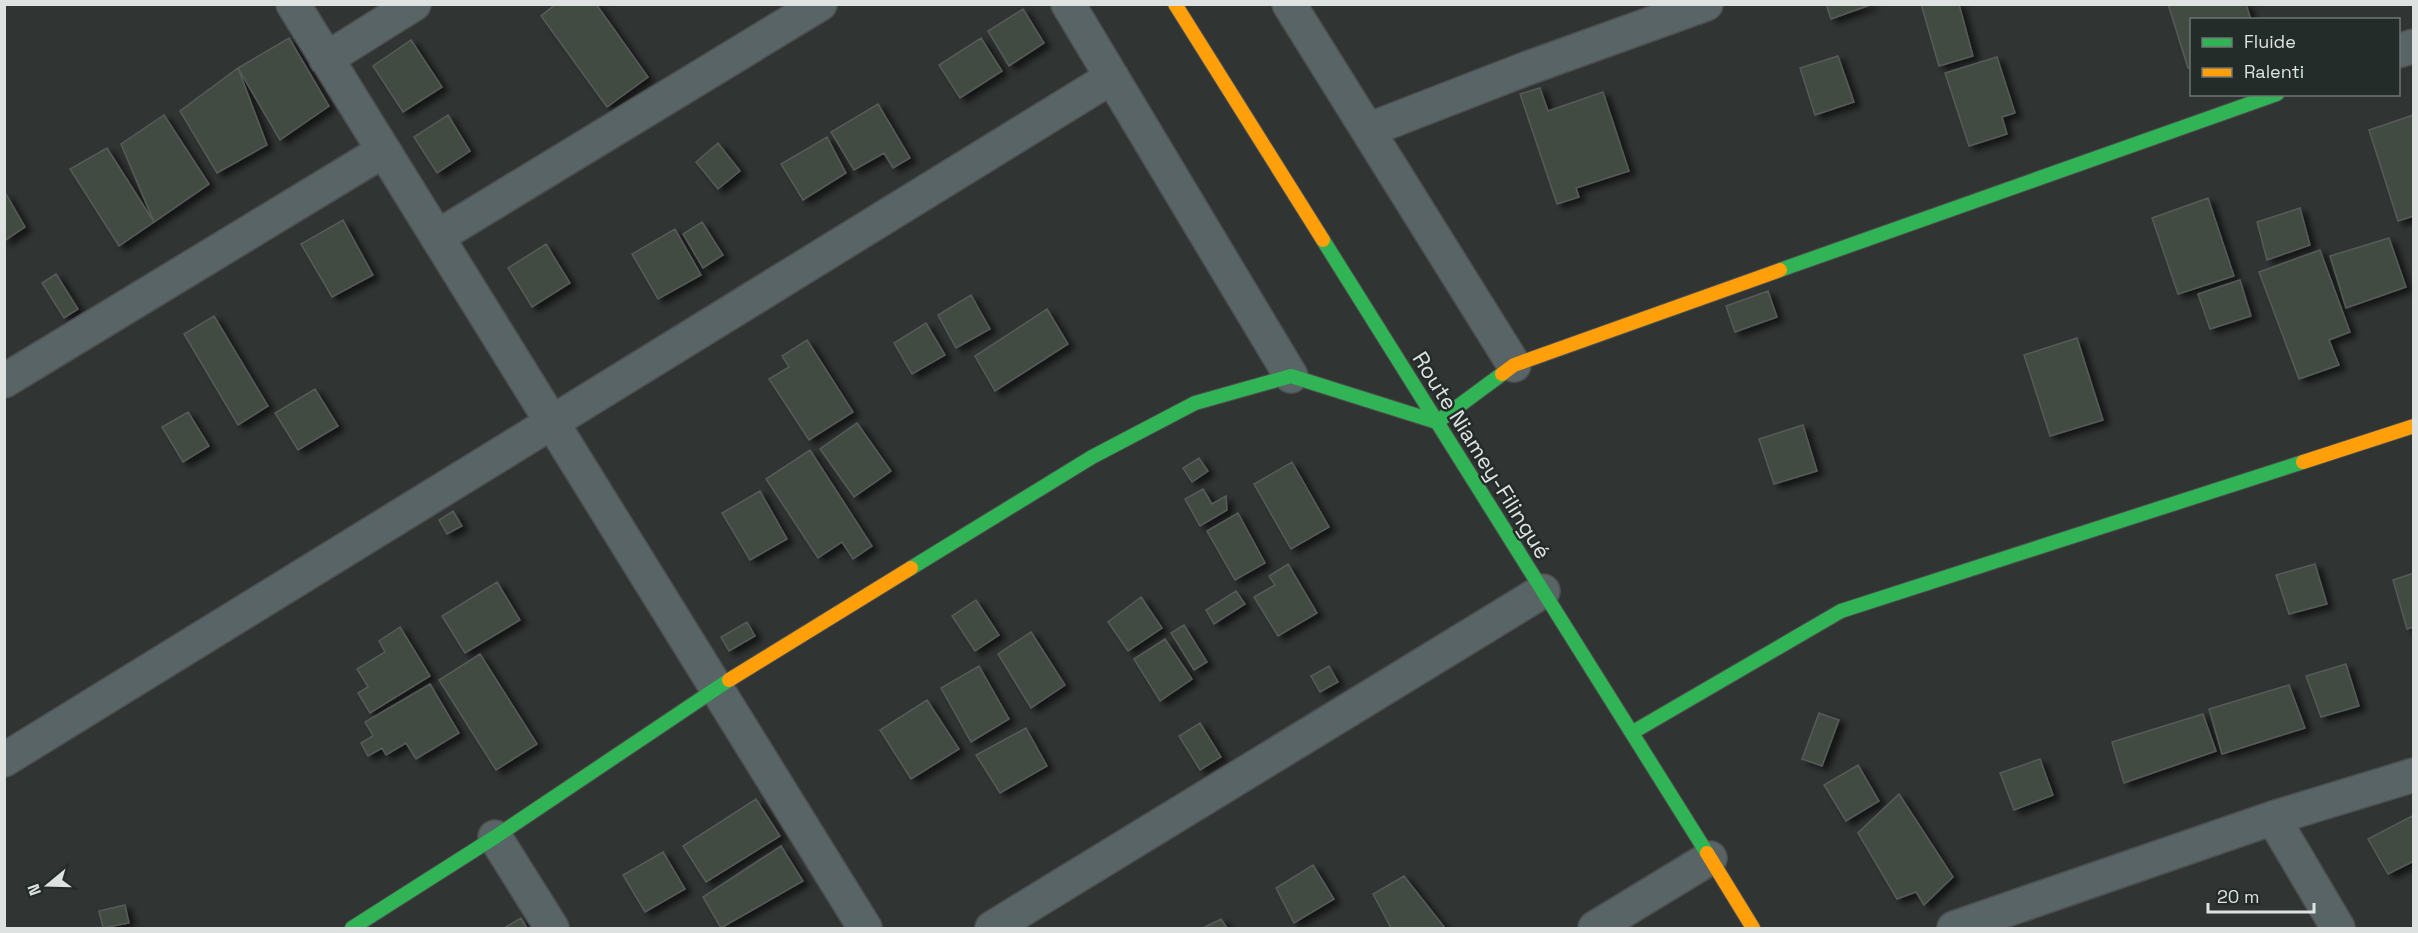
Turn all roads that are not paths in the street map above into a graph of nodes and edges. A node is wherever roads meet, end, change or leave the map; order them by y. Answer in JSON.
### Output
{"nodes":[{"id":1,"x":292,"y":4,"type":"edge"},
{"id":2,"x":414,"y":4,"type":"edge"},
{"id":3,"x":820,"y":4,"type":"edge"},
{"id":4,"x":1068,"y":4,"type":"edge"},
{"id":5,"x":1175,"y":4,"type":"edge"},
{"id":6,"x":1289,"y":4,"type":"edge"},
{"id":7,"x":1706,"y":4,"type":"edge"},
{"id":8,"x":326,"y":59,"type":"junction"},
{"id":9,"x":1112,"y":77,"type":"junction"},
{"id":10,"x":2271,"y":96,"type":"edge"},
{"id":11,"x":1368,"y":130,"type":"junction"},
{"id":12,"x":383,"y":150,"type":"junction"},
{"id":13,"x":436,"y":237,"type":"junction"},
{"id":14,"x":1514,"y":365,"type":"junction"},
{"id":15,"x":1291,"y":376,"type":"junction"},
{"id":16,"x":4,"y":381,"type":"edge"},
{"id":17,"x":552,"y":422,"type":"junction"},
{"id":18,"x":1437,"y":422,"type":"junction"},
{"id":19,"x":2414,"y":426,"type":"edge"},
{"id":20,"x":1543,"y":591,"type":"junction"},
{"id":21,"x":716,"y":688,"type":"junction"},
{"id":22,"x":1633,"y":732,"type":"junction"},
{"id":23,"x":4,"y":760,"type":"edge"},
{"id":24,"x":2414,"y":775,"type":"edge"},
{"id":25,"x":2273,"y":819,"type":"junction"},
{"id":26,"x":495,"y":837,"type":"junction"},
{"id":27,"x":1710,"y":858,"type":"junction"},
{"id":28,"x":351,"y":928,"type":"edge"},
{"id":29,"x":552,"y":928,"type":"edge"},
{"id":30,"x":865,"y":928,"type":"edge"},
{"id":31,"x":992,"y":928,"type":"edge"},
{"id":32,"x":1595,"y":928,"type":"edge"},
{"id":33,"x":1753,"y":928,"type":"edge"},
{"id":34,"x":1954,"y":928,"type":"edge"},
{"id":35,"x":2338,"y":928,"type":"edge"}],
"edges":[{"from":1,"to":8,"type":"street"},
{"from":2,"to":8,"type":"street"},
{"from":3,"to":13,"type":"street"},
{"from":4,"to":9,"type":"street"},
{"from":5,"to":18,"type":"street","name":"Route Niamey-Filingué"},
{"from":6,"to":11,"type":"street"},
{"from":7,"to":11,"type":"street"},
{"from":8,"to":12,"type":"street"},
{"from":9,"to":15,"type":"street"},
{"from":9,"to":17,"type":"street"},
{"from":10,"to":14,"type":"street"},
{"from":11,"to":14,"type":"street"},
{"from":12,"to":13,"type":"street"},
{"from":12,"to":16,"type":"street"},
{"from":13,"to":17,"type":"street"},
{"from":14,"to":18,"type":"street"},
{"from":15,"to":18,"type":"street"},
{"from":15,"to":21,"type":"street"},
{"from":17,"to":21,"type":"street"},
{"from":17,"to":23,"type":"street"},
{"from":18,"to":20,"type":"street","name":"Route Niamey-Filingué"},
{"from":19,"to":22,"type":"street"},
{"from":20,"to":22,"type":"street","name":"Route Niamey-Filingué"},
{"from":20,"to":31,"type":"street"},
{"from":21,"to":26,"type":"street"},
{"from":21,"to":30,"type":"street"},
{"from":22,"to":27,"type":"street","name":"Route Niamey-Filingué"},
{"from":24,"to":25,"type":"street"},
{"from":25,"to":34,"type":"street"},
{"from":25,"to":35,"type":"street"},
{"from":26,"to":28,"type":"street"},
{"from":26,"to":29,"type":"street"},
{"from":27,"to":32,"type":"street"},
{"from":27,"to":33,"type":"street","name":"Route Niamey-Filingué"}]}
